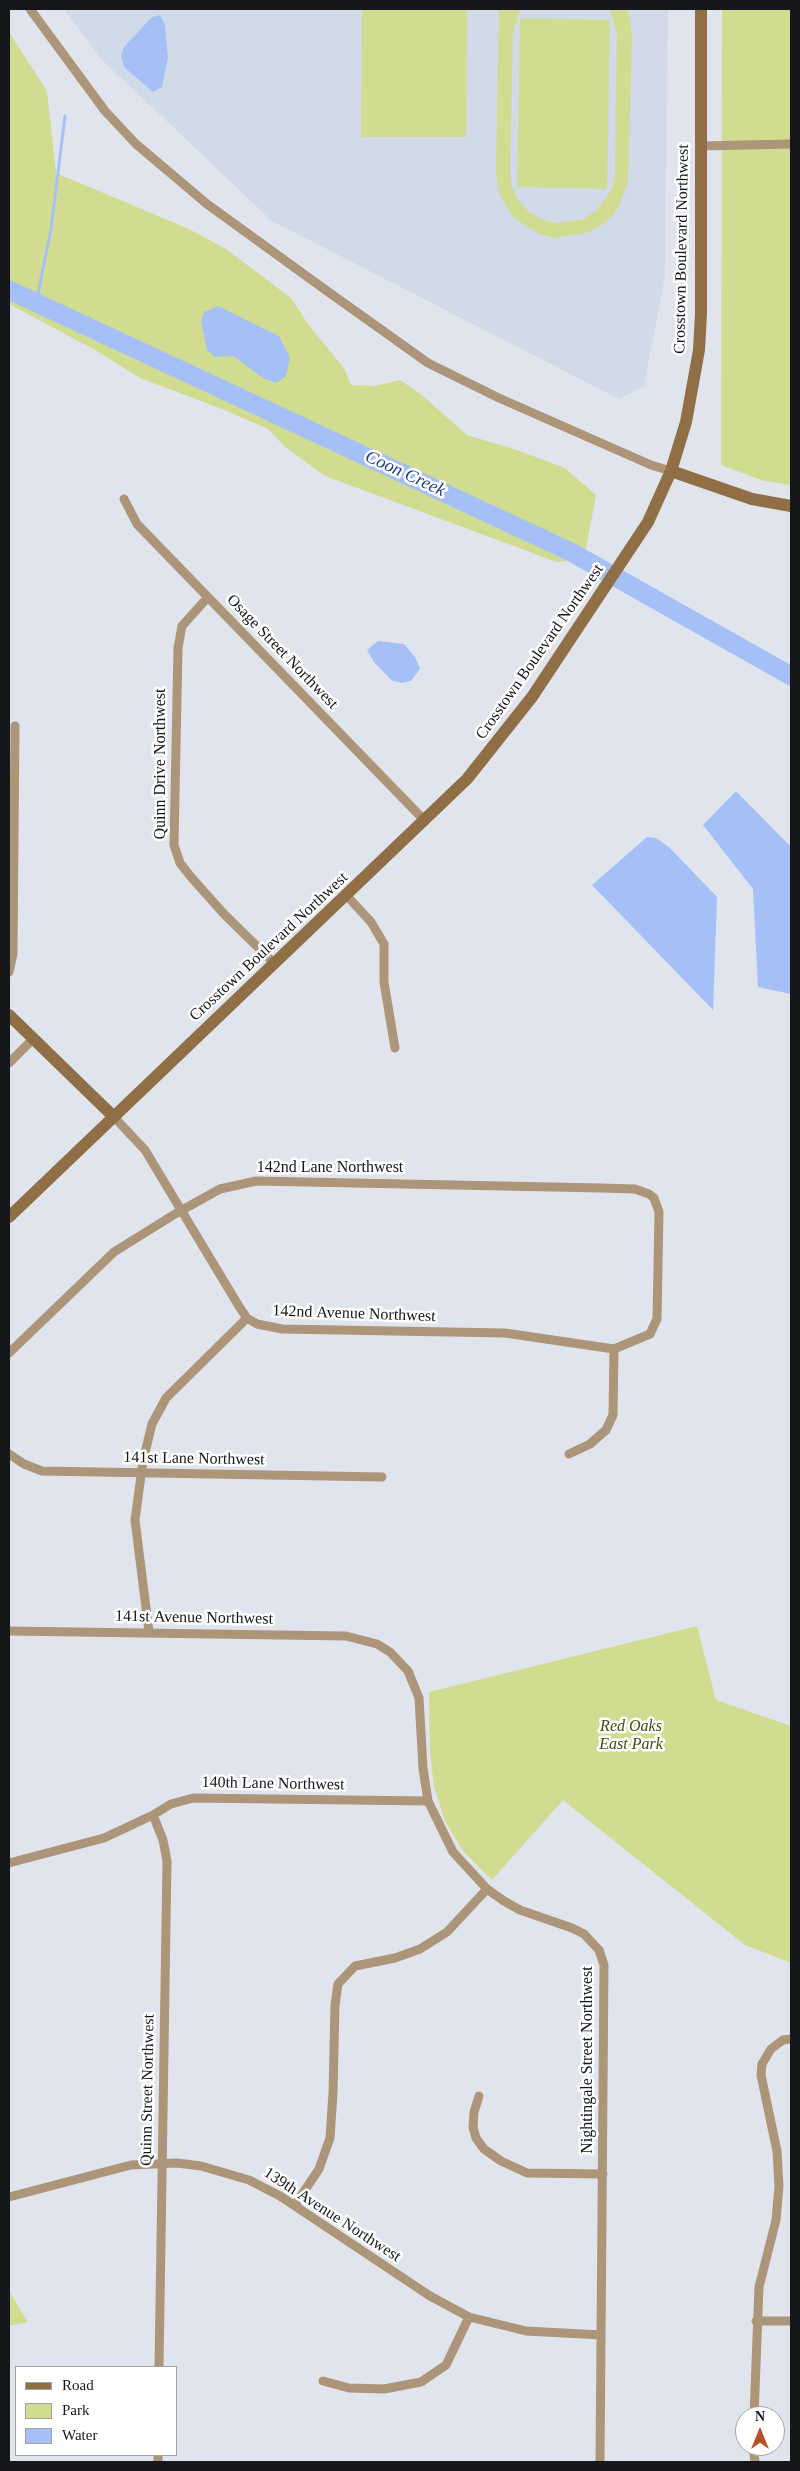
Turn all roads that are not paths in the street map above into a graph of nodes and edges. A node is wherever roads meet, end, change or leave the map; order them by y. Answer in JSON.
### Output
{"nodes":[{"id":1,"x":30,"y":9,"type":"edge"},
{"id":2,"x":701,"y":9,"type":"edge"},
{"id":3,"x":791,"y":144,"type":"edge"},
{"id":4,"x":700,"y":146,"type":"junction"},
{"id":5,"x":671,"y":471,"type":"junction"},
{"id":6,"x":124,"y":499,"type":"dead end"},
{"id":7,"x":791,"y":506,"type":"edge"},
{"id":8,"x":208,"y":597,"type":"junction"},
{"id":9,"x":15,"y":726,"type":"dead end"},
{"id":10,"x":425,"y":821,"type":"junction"},
{"id":11,"x":348,"y":896,"type":"junction"},
{"id":12,"x":275,"y":964,"type":"junction"},
{"id":13,"x":9,"y":972,"type":"edge"},
{"id":14,"x":9,"y":1015,"type":"edge"},
{"id":15,"x":32,"y":1040,"type":"junction"},
{"id":16,"x":395,"y":1048,"type":"dead end"},
{"id":17,"x":9,"y":1063,"type":"edge"},
{"id":18,"x":114,"y":1117,"type":"junction"},
{"id":19,"x":182,"y":1210,"type":"junction"},
{"id":20,"x":9,"y":1217,"type":"edge"},
{"id":21,"x":247,"y":1318,"type":"junction"},
{"id":22,"x":614,"y":1349,"type":"junction"},
{"id":23,"x":9,"y":1352,"type":"edge"},
{"id":24,"x":9,"y":1454,"type":"edge"},
{"id":25,"x":569,"y":1454,"type":"dead end"},
{"id":26,"x":141,"y":1473,"type":"junction"},
{"id":27,"x":382,"y":1477,"type":"dead end"},
{"id":28,"x":9,"y":1631,"type":"edge"},
{"id":29,"x":149,"y":1632,"type":"junction"},
{"id":30,"x":377,"y":1644,"type":"joint"},
{"id":31,"x":428,"y":1800,"type":"junction"},
{"id":32,"x":154,"y":1815,"type":"junction"},
{"id":33,"x":9,"y":1863,"type":"edge"},
{"id":34,"x":487,"y":1889,"type":"junction"},
{"id":35,"x":791,"y":2039,"type":"edge"},
{"id":36,"x":479,"y":2096,"type":"dead end"},
{"id":37,"x":162,"y":2164,"type":"junction"},
{"id":38,"x":603,"y":2174,"type":"junction"},
{"id":39,"x":9,"y":2197,"type":"edge"},
{"id":40,"x":295,"y":2205,"type":"junction"},
{"id":41,"x":469,"y":2317,"type":"junction"},
{"id":42,"x":756,"y":2321,"type":"junction"},
{"id":43,"x":791,"y":2321,"type":"edge"},
{"id":44,"x":601,"y":2335,"type":"junction"},
{"id":45,"x":159,"y":2366,"type":"edge"},
{"id":46,"x":323,"y":2381,"type":"dead end"},
{"id":47,"x":754,"y":2406,"type":"edge"},
{"id":48,"x":600,"y":2462,"type":"edge"}],
"edges":[{"from":1,"to":5,"type":"street"},
{"from":2,"to":4,"type":"street","name":"Crosstown Boulevard Northwest"},
{"from":3,"to":4,"type":"street"},
{"from":4,"to":5,"type":"street","name":"Crosstown Boulevard Northwest"},
{"from":5,"to":7,"type":"street"},
{"from":5,"to":10,"type":"street","name":"Crosstown Boulevard Northwest"},
{"from":6,"to":8,"type":"street","name":"Osage Street Northwest"},
{"from":8,"to":10,"type":"street","name":"Osage Street Northwest"},
{"from":8,"to":12,"type":"street","name":"Quinn Drive Northwest"},
{"from":9,"to":13,"type":"street"},
{"from":10,"to":11,"type":"street","name":"Crosstown Boulevard Northwest"},
{"from":11,"to":12,"type":"street","name":"Crosstown Boulevard Northwest"},
{"from":11,"to":16,"type":"street"},
{"from":12,"to":18,"type":"street","name":"Crosstown Boulevard Northwest"},
{"from":14,"to":15,"type":"street"},
{"from":15,"to":17,"type":"street"},
{"from":15,"to":18,"type":"street"},
{"from":18,"to":19,"type":"street"},
{"from":18,"to":20,"type":"street","name":"Crosstown Boulevard Northwest"},
{"from":19,"to":21,"type":"street"},
{"from":19,"to":22,"type":"street","name":"142nd Lane Northwest"},
{"from":19,"to":23,"type":"street","name":"142nd Lane Northwest"},
{"from":21,"to":22,"type":"street","name":"142nd Avenue Northwest"},
{"from":21,"to":26,"type":"street"},
{"from":22,"to":25,"type":"street"},
{"from":24,"to":26,"type":"street","name":"141st Lane Northwest"},
{"from":26,"to":27,"type":"street","name":"141st Lane Northwest"},
{"from":26,"to":29,"type":"street"},
{"from":28,"to":29,"type":"street","name":"141st Avenue Northwest"},
{"from":29,"to":30,"type":"street","name":"141st Avenue Northwest"},
{"from":30,"to":31,"type":"street","name":"Nightingale Street Northwest"},
{"from":31,"to":32,"type":"street","name":"140th Lane Northwest"},
{"from":31,"to":34,"type":"street","name":"Nightingale Street Northwest"},
{"from":32,"to":33,"type":"street","name":"140th Lane Northwest"},
{"from":32,"to":37,"type":"street","name":"Quinn Street Northwest"},
{"from":34,"to":38,"type":"street","name":"Nightingale Street Northwest"},
{"from":34,"to":40,"type":"street"},
{"from":35,"to":42,"type":"street"},
{"from":36,"to":38,"type":"street"},
{"from":37,"to":39,"type":"street","name":"139th Avenue Northwest"},
{"from":37,"to":40,"type":"street","name":"139th Avenue Northwest"},
{"from":37,"to":45,"type":"street","name":"Quinn Street Northwest"},
{"from":38,"to":44,"type":"street","name":"Nightingale Street Northwest"},
{"from":40,"to":41,"type":"street","name":"139th Avenue Northwest"},
{"from":41,"to":44,"type":"street","name":"139th Avenue Northwest"},
{"from":41,"to":46,"type":"street"},
{"from":42,"to":43,"type":"street"},
{"from":42,"to":47,"type":"street"},
{"from":44,"to":48,"type":"street","name":"Nightingale Street Northwest"}]}
